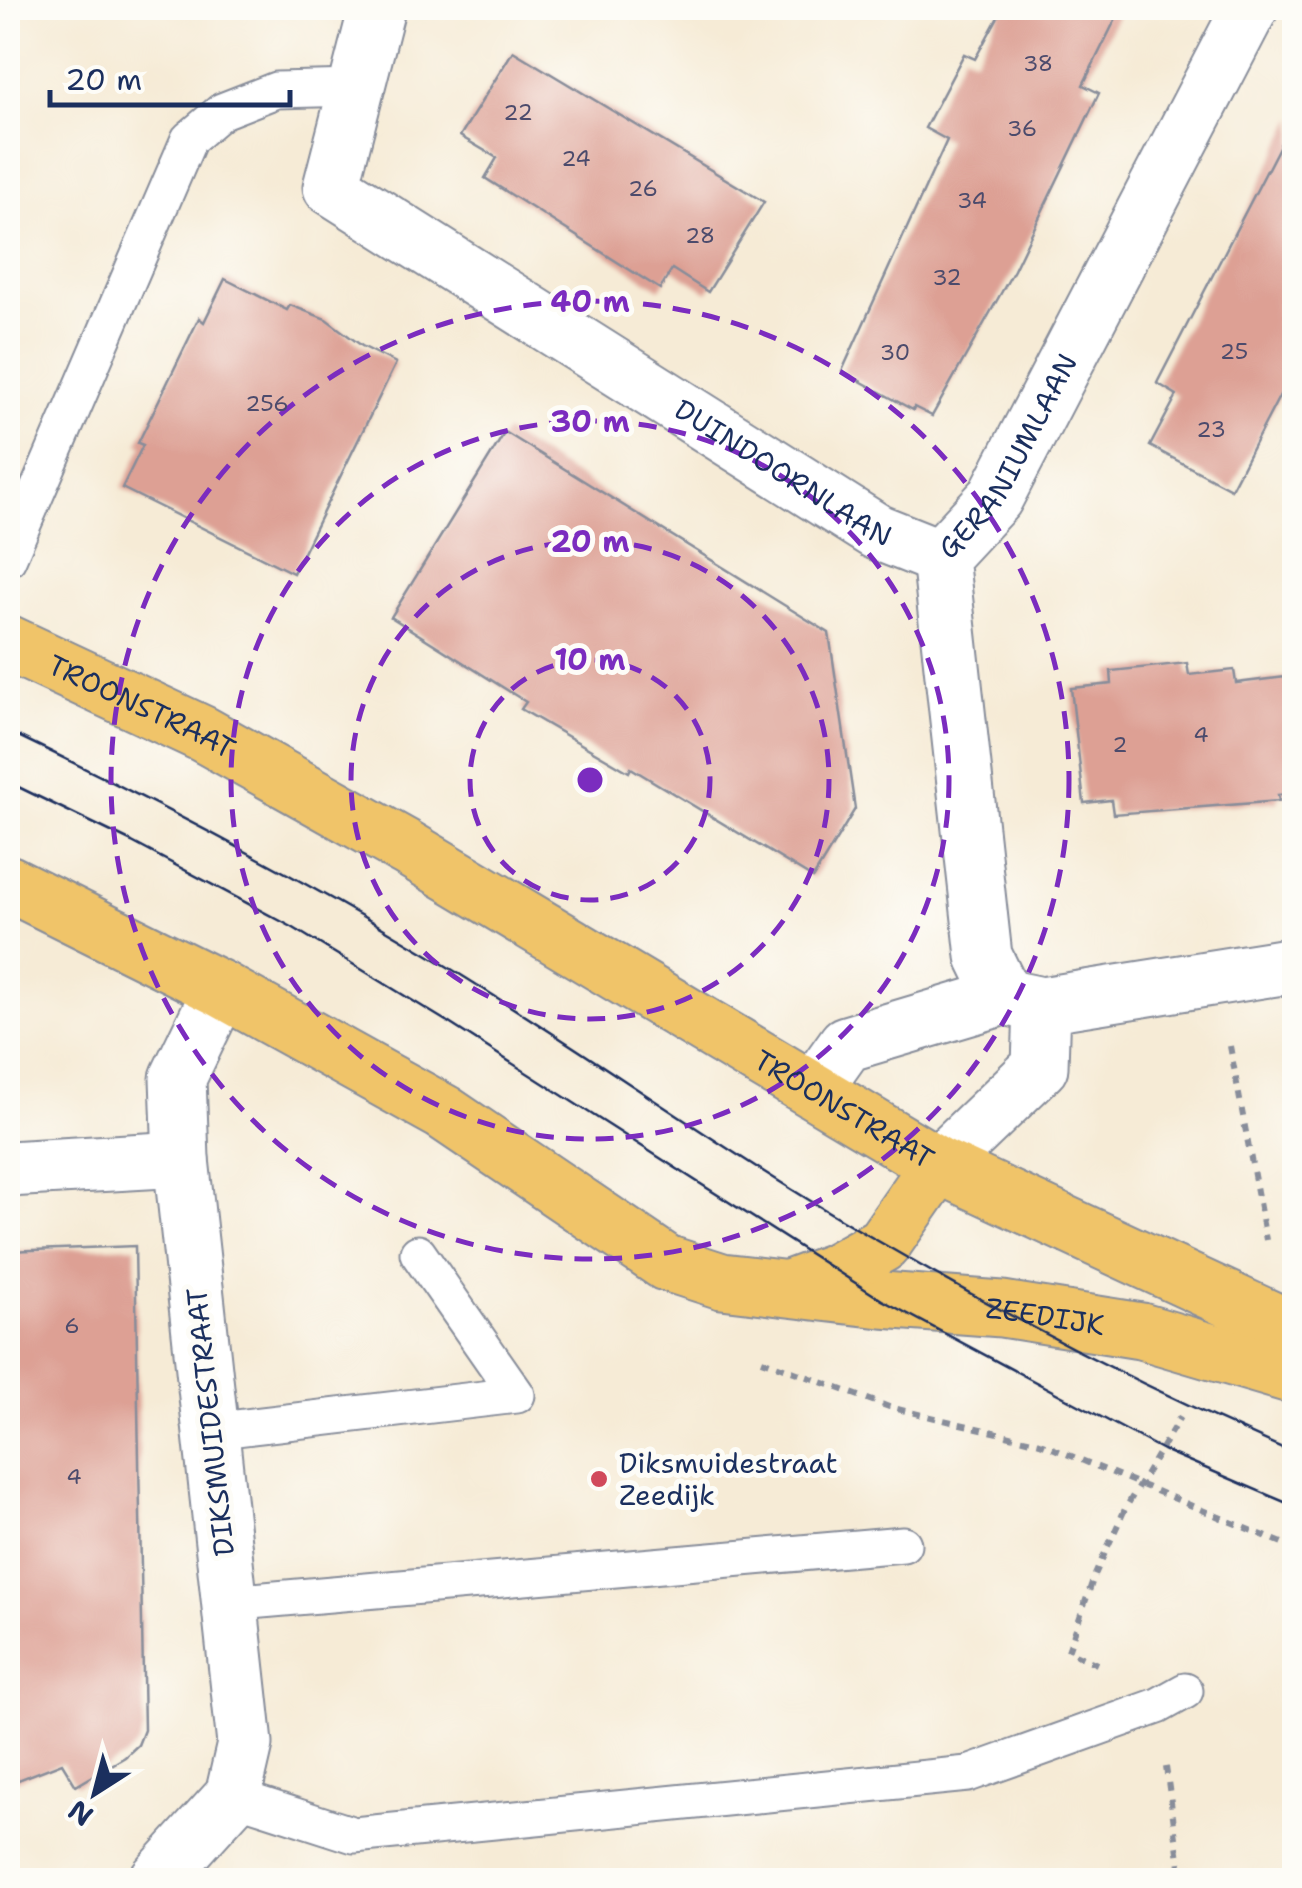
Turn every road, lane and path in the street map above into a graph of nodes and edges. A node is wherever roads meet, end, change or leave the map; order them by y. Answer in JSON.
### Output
{"nodes":[{"id":1,"x":377,"y":8,"type":"edge"},
{"id":2,"x":1250,"y":8,"type":"edge"},
{"id":3,"x":356,"y":88,"type":"junction"},
{"id":4,"x":940,"y":557,"type":"junction"},
{"id":5,"x":8,"y":559,"type":"edge"},
{"id":6,"x":8,"y":644,"type":"edge"},
{"id":7,"x":8,"y":884,"type":"edge"},
{"id":8,"x":1216,"y":976,"type":"junction"},
{"id":9,"x":1292,"y":980,"type":"edge"},
{"id":10,"x":220,"y":989,"type":"junction"},
{"id":11,"x":1023,"y":1001,"type":"junction"},
{"id":12,"x":814,"y":1089,"type":"junction"},
{"id":13,"x":181,"y":1159,"type":"junction"},
{"id":14,"x":938,"y":1165,"type":"junction"},
{"id":15,"x":8,"y":1169,"type":"edge"},
{"id":16,"x":418,"y":1253,"type":"dead end"},
{"id":17,"x":792,"y":1287,"type":"junction"},
{"id":18,"x":1229,"y":1329,"type":"junction"},
{"id":19,"x":1294,"y":1330,"type":"edge"},
{"id":20,"x":1294,"y":1376,"type":"edge"},
{"id":21,"x":211,"y":1431,"type":"junction"},
{"id":22,"x":903,"y":1544,"type":"dead end"},
{"id":23,"x":230,"y":1602,"type":"junction"},
{"id":24,"x":1172,"y":1699,"type":"junction"},
{"id":25,"x":233,"y":1796,"type":"junction"},
{"id":26,"x":172,"y":1863,"type":"edge"},
{"id":27,"x":1182,"y":1880,"type":"edge"},
{"id":28,"x":1282,"y":1880,"type":"edge"},
{"id":29,"x":1294,"y":1880,"type":"edge"}],
"edges":[{"from":1,"to":3,"type":"street","name":"DUINDOORNLAAN"},
{"from":2,"to":4,"type":"street","name":"GERANIUMLAAN"},
{"from":3,"to":4,"type":"street","name":"DUINDOORNLAAN"},
{"from":3,"to":5,"type":"lane"},
{"from":4,"to":11,"type":"street","name":"GERANIUMLAAN"},
{"from":6,"to":12,"type":"main road","name":"TROONSTRAAT"},
{"from":7,"to":10,"type":"main road","name":"TROONSTRAAT"},
{"from":8,"to":9,"type":"street"},
{"from":8,"to":11,"type":"street"},
{"from":8,"to":18,"type":"path"},
{"from":10,"to":13,"type":"street","name":"DIKSMUIDESTRAAT"},
{"from":10,"to":17,"type":"main road","name":"TROONSTRAAT"},
{"from":11,"to":12,"type":"street"},
{"from":11,"to":14,"type":"street"},
{"from":12,"to":14,"type":"main road","name":"TROONSTRAAT"},
{"from":13,"to":15,"type":"street"},
{"from":13,"to":21,"type":"street","name":"DIKSMUIDESTRAAT"},
{"from":14,"to":17,"type":"main road","name":"TROONSTRAAT"},
{"from":14,"to":18,"type":"main road","name":"ZEEDIJK"},
{"from":16,"to":21,"type":"lane"},
{"from":17,"to":18,"type":"main road","name":"ZEEDIJK"},
{"from":18,"to":19,"type":"main road","name":"ZEEDIJK"},
{"from":18,"to":20,"type":"main road","name":"ZEEDIJK"},
{"from":18,"to":24,"type":"path"},
{"from":21,"to":23,"type":"street","name":"DIKSMUIDESTRAAT"},
{"from":22,"to":23,"type":"lane"},
{"from":23,"to":25,"type":"street","name":"DIKSMUIDESTRAAT"},
{"from":24,"to":25,"type":"lane"},
{"from":24,"to":27,"type":"path"},
{"from":25,"to":26,"type":"street","name":"DIKSMUIDESTRAAT"},
{"from":28,"to":29,"type":"path"}]}
